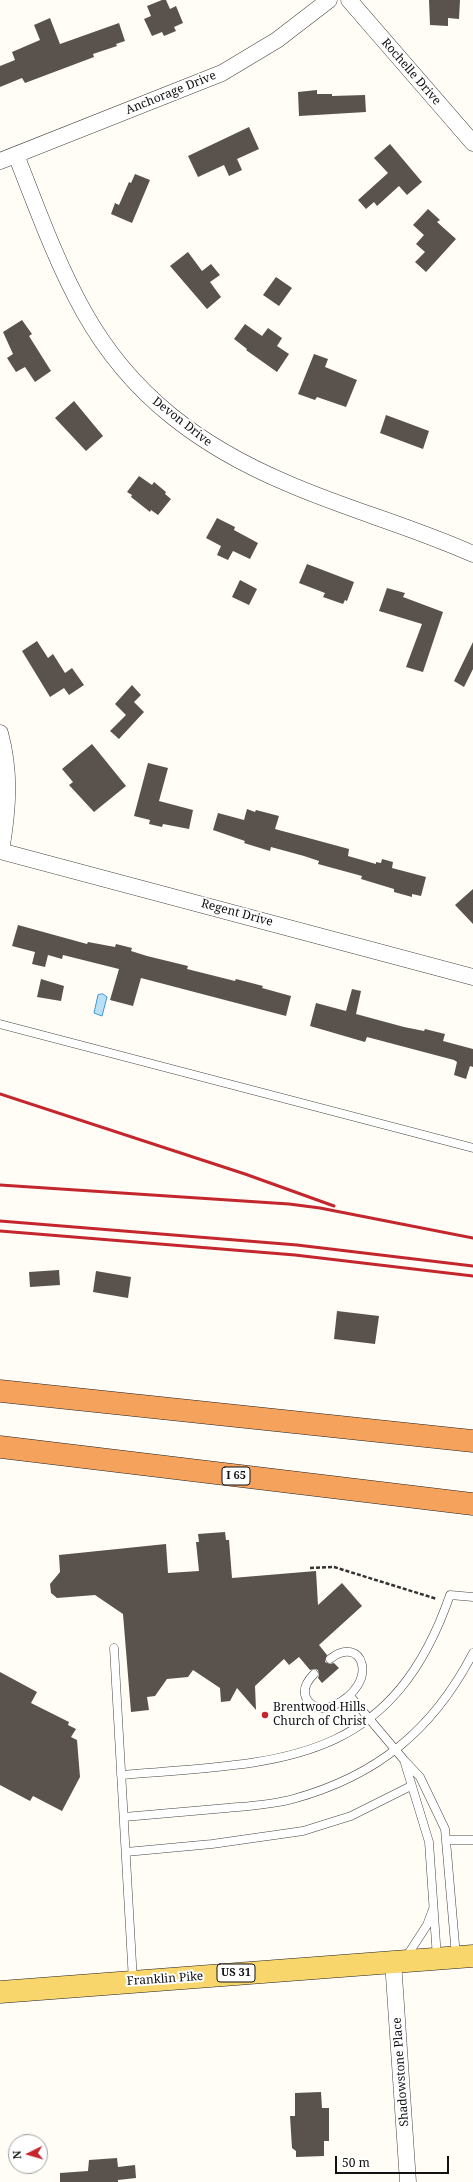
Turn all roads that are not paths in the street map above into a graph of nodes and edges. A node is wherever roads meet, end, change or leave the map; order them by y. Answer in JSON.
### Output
{"nodes":[{"id":1,"x":329,"y":0,"type":"edge"},
{"id":2,"x":350,"y":0,"type":"edge"},
{"id":3,"x":473,"y":143,"type":"edge"},
{"id":4,"x":16,"y":155,"type":"junction"},
{"id":5,"x":0,"y":161,"type":"edge"},
{"id":6,"x":473,"y":554,"type":"edge"},
{"id":7,"x":0,"y":733,"type":"edge"},
{"id":8,"x":1,"y":851,"type":"edge"},
{"id":9,"x":473,"y":977,"type":"edge"},
{"id":10,"x":0,"y":1024,"type":"edge"},
{"id":11,"x":473,"y":1148,"type":"edge"},
{"id":12,"x":0,"y":1392,"type":"edge"},
{"id":13,"x":473,"y":1441,"type":"edge"},
{"id":14,"x":0,"y":1447,"type":"edge"},
{"id":15,"x":473,"y":1504,"type":"edge"},
{"id":16,"x":473,"y":1597,"type":"edge"},
{"id":17,"x":114,"y":1648,"type":"dead end"},
{"id":18,"x":473,"y":1653,"type":"edge"},
{"id":19,"x":330,"y":1659,"type":"dead end"},
{"id":20,"x":314,"y":1674,"type":"dead end"},
{"id":21,"x":350,"y":1696,"type":"junction"},
{"id":22,"x":369,"y":1719,"type":"junction"},
{"id":23,"x":395,"y":1750,"type":"junction"},
{"id":24,"x":404,"y":1760,"type":"junction"},
{"id":25,"x":121,"y":1775,"type":"junction"},
{"id":26,"x":411,"y":1786,"type":"junction"},
{"id":27,"x":124,"y":1817,"type":"junction"},
{"id":28,"x":447,"y":1840,"type":"junction"},
{"id":29,"x":473,"y":1840,"type":"edge"},
{"id":30,"x":126,"y":1852,"type":"junction"},
{"id":31,"x":434,"y":1906,"type":"junction"},
{"id":32,"x":455,"y":1957,"type":"edge"},
{"id":33,"x":398,"y":1961,"type":"junction"},
{"id":34,"x":134,"y":1981,"type":"junction"},
{"id":35,"x":0,"y":1992,"type":"edge"},
{"id":36,"x":408,"y":2182,"type":"edge"}],
"edges":[{"from":1,"to":4,"type":"street","name":"Anchorage Drive"},
{"from":2,"to":3,"type":"street","name":"Rochelle Drive"},
{"from":4,"to":5,"type":"street","name":"Anchorage Drive"},
{"from":4,"to":6,"type":"street","name":"Devon Drive"},
{"from":7,"to":8,"type":"street"},
{"from":8,"to":9,"type":"street","name":"Regent Drive"},
{"from":10,"to":11,"type":"lane"},
{"from":12,"to":13,"type":"highway"},
{"from":14,"to":15,"type":"highway","number":"I 65"},
{"from":16,"to":22,"type":"lane"},
{"from":17,"to":25,"type":"lane"},
{"from":18,"to":23,"type":"lane"},
{"from":19,"to":21,"type":"lane"},
{"from":20,"to":21,"type":"lane"},
{"from":21,"to":22,"type":"lane"},
{"from":22,"to":23,"type":"lane"},
{"from":22,"to":25,"type":"lane"},
{"from":23,"to":24,"type":"lane"},
{"from":23,"to":27,"type":"lane"},
{"from":24,"to":26,"type":"lane"},
{"from":24,"to":28,"type":"lane"},
{"from":25,"to":27,"type":"lane"},
{"from":26,"to":30,"type":"lane"},
{"from":26,"to":31,"type":"lane"},
{"from":27,"to":30,"type":"lane"},
{"from":28,"to":29,"type":"lane"},
{"from":28,"to":32,"type":"lane"},
{"from":30,"to":34,"type":"lane"},
{"from":31,"to":32,"type":"lane"},
{"from":31,"to":33,"type":"lane"},
{"from":32,"to":33,"type":"main road","name":"Franklin Pike","number":"US 31"},
{"from":33,"to":34,"type":"main road","name":"Franklin Pike","number":"US 31"},
{"from":33,"to":36,"type":"street","name":"Shadowstone Place"},
{"from":34,"to":35,"type":"main road","name":"Franklin Pike","number":"US 31"}]}
